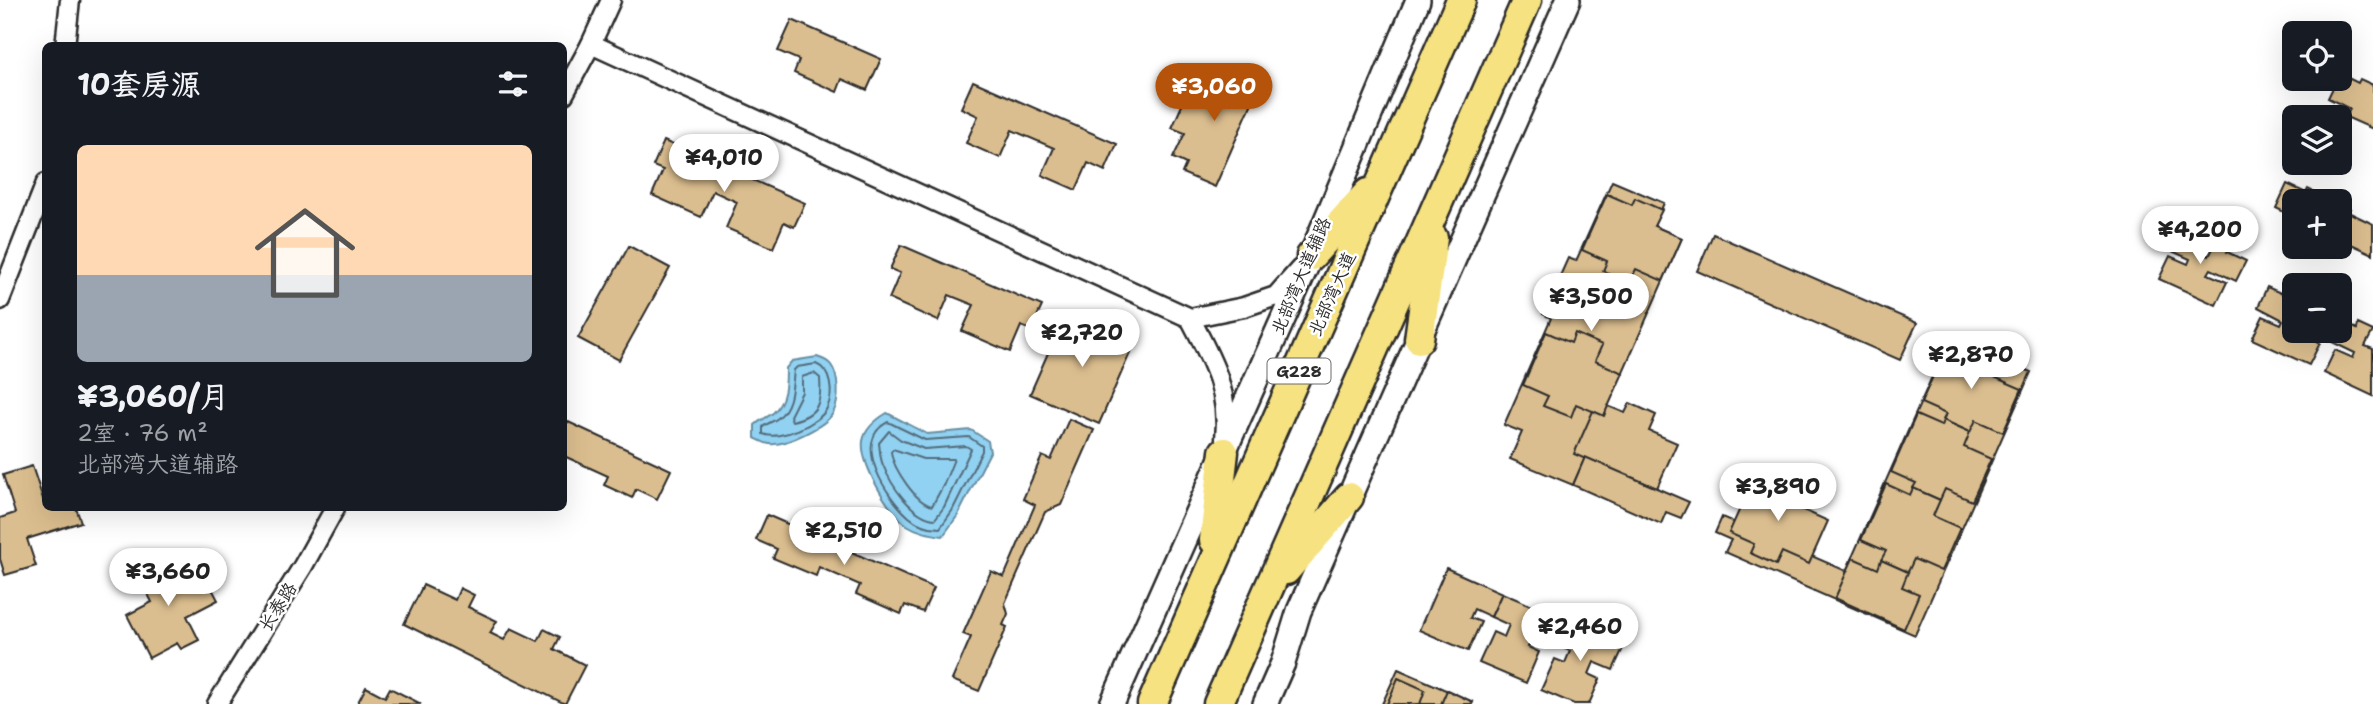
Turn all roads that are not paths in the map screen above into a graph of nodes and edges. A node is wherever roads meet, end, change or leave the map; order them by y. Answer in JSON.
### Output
{"nodes":[{"id":1,"x":70,"y":0,"type":"edge"},
{"id":2,"x":611,"y":0,"type":"edge"},
{"id":3,"x":1418,"y":0,"type":"edge"},
{"id":4,"x":1461,"y":0,"type":"edge"},
{"id":5,"x":1527,"y":0,"type":"edge"},
{"id":6,"x":1567,"y":0,"type":"edge"},
{"id":7,"x":65,"y":42,"type":"edge"},
{"id":8,"x":591,"y":44,"type":"junction"},
{"id":9,"x":567,"y":88,"type":"edge"},
{"id":10,"x":1386,"y":172,"type":"junction"},
{"id":11,"x":42,"y":193,"type":"edge"},
{"id":12,"x":1437,"y":204,"type":"junction"},
{"id":13,"x":1311,"y":257,"type":"junction"},
{"id":14,"x":0,"y":300,"type":"edge"},
{"id":15,"x":1191,"y":318,"type":"junction"},
{"id":16,"x":1419,"y":339,"type":"junction"},
{"id":17,"x":1224,"y":452,"type":"junction"},
{"id":18,"x":1349,"y":497,"type":"junction"},
{"id":19,"x":333,"y":511,"type":"edge"},
{"id":20,"x":1211,"y":569,"type":"junction"},
{"id":21,"x":1268,"y":590,"type":"junction"},
{"id":22,"x":217,"y":704,"type":"edge"},
{"id":23,"x":1112,"y":704,"type":"edge"},
{"id":24,"x":1152,"y":704,"type":"edge"},
{"id":25,"x":1218,"y":704,"type":"edge"},
{"id":26,"x":1265,"y":704,"type":"edge"}],
"edges":[{"from":1,"to":7,"type":"street"},
{"from":2,"to":8,"type":"street"},
{"from":3,"to":13,"type":"main road","name":"北部湾大道辅路"},
{"from":4,"to":10,"type":"highway","name":"北部湾大道","number":"G228"},
{"from":5,"to":12,"type":"highway","number":"G228"},
{"from":6,"to":16,"type":"main road"},
{"from":8,"to":9,"type":"street"},
{"from":8,"to":15,"type":"street"},
{"from":10,"to":13,"type":"highway"},
{"from":10,"to":20,"type":"highway","name":"北部湾大道","number":"G228"},
{"from":11,"to":14,"type":"street"},
{"from":12,"to":16,"type":"highway"},
{"from":12,"to":21,"type":"highway","number":"G228"},
{"from":13,"to":15,"type":"street"},
{"from":13,"to":17,"type":"main road","name":"北部湾大道辅路"},
{"from":15,"to":17,"type":"street"},
{"from":16,"to":18,"type":"main road"},
{"from":17,"to":20,"type":"highway"},
{"from":17,"to":23,"type":"main road","name":"北部湾大道辅路"},
{"from":18,"to":21,"type":"highway"},
{"from":18,"to":26,"type":"main road"},
{"from":19,"to":22,"type":"street","name":"长泰路"},
{"from":20,"to":24,"type":"highway","name":"北部湾大道","number":"G228"},
{"from":21,"to":25,"type":"highway","number":"G228"}]}
